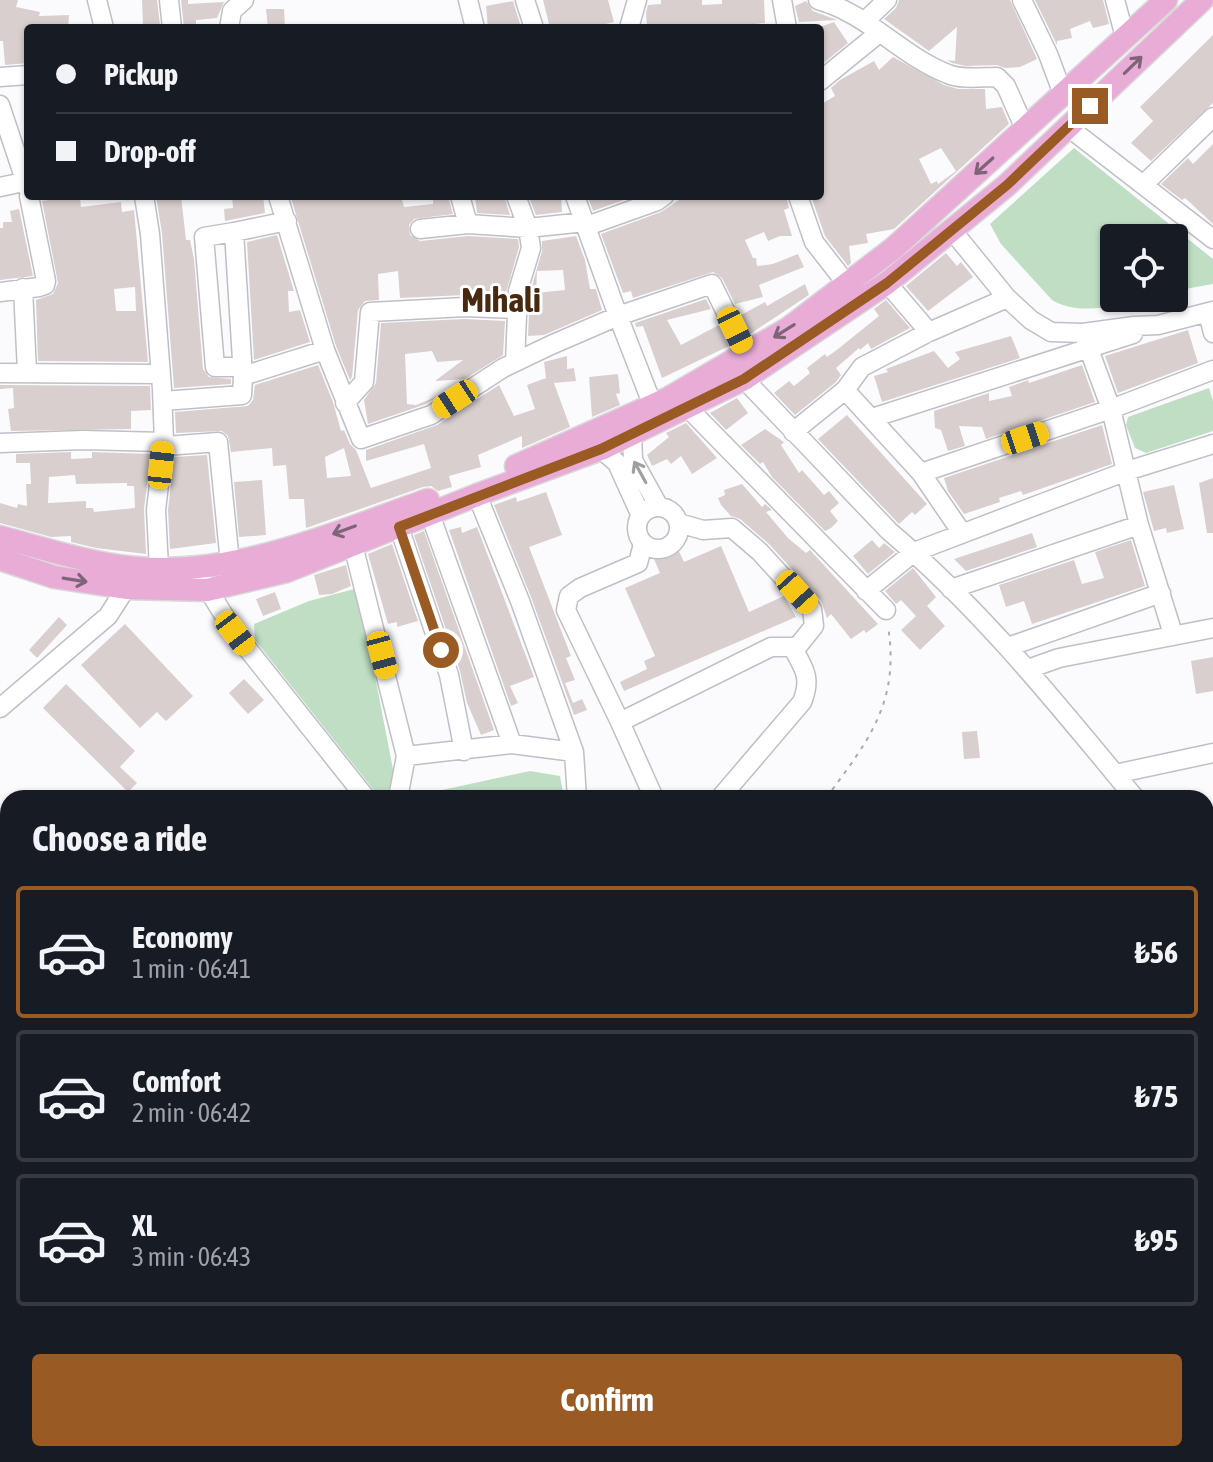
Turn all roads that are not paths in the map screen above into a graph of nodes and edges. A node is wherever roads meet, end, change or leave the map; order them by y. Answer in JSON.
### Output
{"nodes":[{"id":1,"x":97,"y":0,"type":"edge"},
{"id":2,"x":169,"y":0,"type":"edge"},
{"id":3,"x":244,"y":0,"type":"edge"},
{"id":4,"x":468,"y":0,"type":"edge"},
{"id":5,"x":525,"y":0,"type":"edge"},
{"id":6,"x":637,"y":0,"type":"edge"},
{"id":7,"x":782,"y":0,"type":"edge"},
{"id":8,"x":818,"y":0,"type":"edge"},
{"id":9,"x":887,"y":0,"type":"edge"},
{"id":10,"x":1022,"y":0,"type":"edge"},
{"id":11,"x":1115,"y":0,"type":"edge"},
{"id":12,"x":1166,"y":0,"type":"edge"},
{"id":13,"x":1202,"y":0,"type":"edge"},
{"id":14,"x":103,"y":24,"type":"edge"},
{"id":15,"x":172,"y":24,"type":"edge"},
{"id":16,"x":230,"y":24,"type":"edge"},
{"id":17,"x":474,"y":24,"type":"edge"},
{"id":18,"x":533,"y":24,"type":"edge"},
{"id":19,"x":630,"y":24,"type":"edge"},
{"id":20,"x":786,"y":24,"type":"edge"},
{"id":21,"x":872,"y":27,"type":"junction"},
{"id":22,"x":1125,"y":37,"type":"junction"},
{"id":23,"x":24,"y":75,"type":"edge"},
{"id":24,"x":0,"y":77,"type":"edge"},
{"id":25,"x":824,"y":77,"type":"edge"},
{"id":26,"x":1063,"y":94,"type":"junction"},
{"id":27,"x":0,"y":105,"type":"edge"},
{"id":28,"x":1213,"y":117,"type":"edge"},
{"id":29,"x":1068,"y":127,"type":"junction"},
{"id":30,"x":1025,"y":129,"type":"junction"},
{"id":31,"x":24,"y":175,"type":"edge"},
{"id":32,"x":1143,"y":185,"type":"junction"},
{"id":33,"x":0,"y":187,"type":"edge"},
{"id":34,"x":24,"y":187,"type":"edge"},
{"id":35,"x":30,"y":200,"type":"edge"},
{"id":36,"x":144,"y":200,"type":"edge"},
{"id":37,"x":279,"y":200,"type":"edge"},
{"id":38,"x":461,"y":200,"type":"edge"},
{"id":39,"x":518,"y":200,"type":"edge"},
{"id":40,"x":577,"y":200,"type":"edge"},
{"id":41,"x":658,"y":200,"type":"edge"},
{"id":42,"x":799,"y":200,"type":"edge"},
{"id":43,"x":287,"y":221,"type":"junction"},
{"id":44,"x":468,"y":224,"type":"junction"},
{"id":45,"x":586,"y":224,"type":"junction"},
{"id":46,"x":528,"y":228,"type":"junction"},
{"id":47,"x":420,"y":229,"type":"dead end"},
{"id":48,"x":951,"y":229,"type":"junction"},
{"id":49,"x":234,"y":232,"type":"junction"},
{"id":50,"x":1213,"y":239,"type":"edge"},
{"id":51,"x":846,"y":283,"type":"junction"},
{"id":52,"x":887,"y":283,"type":"junction"},
{"id":53,"x":23,"y":288,"type":"junction"},
{"id":54,"x":0,"y":292,"type":"edge"},
{"id":55,"x":1007,"y":298,"type":"junction"},
{"id":56,"x":516,"y":309,"type":"junction"},
{"id":57,"x":1210,"y":312,"type":"edge"},
{"id":58,"x":618,"y":316,"type":"junction"},
{"id":59,"x":929,"y":332,"type":"junction"},
{"id":60,"x":1213,"y":333,"type":"edge"},
{"id":61,"x":1087,"y":341,"type":"junction"},
{"id":62,"x":325,"y":350,"type":"junction"},
{"id":63,"x":746,"y":353,"type":"junction"},
{"id":64,"x":515,"y":362,"type":"junction"},
{"id":65,"x":1213,"y":370,"type":"edge"},
{"id":66,"x":243,"y":371,"type":"junction"},
{"id":67,"x":27,"y":372,"type":"junction"},
{"id":68,"x":0,"y":373,"type":"edge"},
{"id":69,"x":160,"y":374,"type":"junction"},
{"id":70,"x":744,"y":379,"type":"junction"},
{"id":71,"x":845,"y":390,"type":"junction"},
{"id":72,"x":163,"y":401,"type":"junction"},
{"id":73,"x":345,"y":403,"type":"junction"},
{"id":74,"x":653,"y":406,"type":"junction"},
{"id":75,"x":688,"y":408,"type":"junction"},
{"id":76,"x":1111,"y":409,"type":"junction"},
{"id":77,"x":872,"y":418,"type":"junction"},
{"id":78,"x":793,"y":432,"type":"junction"},
{"id":79,"x":632,"y":434,"type":"junction"},
{"id":80,"x":164,"y":442,"type":"junction"},
{"id":81,"x":0,"y":443,"type":"edge"},
{"id":82,"x":1213,"y":444,"type":"edge"},
{"id":83,"x":601,"y":449,"type":"junction"},
{"id":84,"x":1127,"y":471,"type":"junction"},
{"id":85,"x":921,"y":473,"type":"junction"},
{"id":86,"x":477,"y":495,"type":"junction"},
{"id":87,"x":659,"y":507,"type":"junction"},
{"id":88,"x":430,"y":514,"type":"junction"},
{"id":89,"x":641,"y":516,"type":"junction"},
{"id":90,"x":679,"y":523,"type":"junction"},
{"id":91,"x":1139,"y":525,"type":"junction"},
{"id":92,"x":399,"y":527,"type":"junction"},
{"id":93,"x":962,"y":533,"type":"junction"},
{"id":94,"x":0,"y":537,"type":"edge"},
{"id":95,"x":643,"y":544,"type":"junction"},
{"id":96,"x":353,"y":545,"type":"junction"},
{"id":97,"x":914,"y":552,"type":"junction"},
{"id":98,"x":0,"y":559,"type":"edge"},
{"id":99,"x":159,"y":568,"type":"junction"},
{"id":100,"x":195,"y":568,"type":"junction"},
{"id":101,"x":231,"y":573,"type":"junction"},
{"id":102,"x":126,"y":588,"type":"junction"},
{"id":103,"x":951,"y":589,"type":"junction"},
{"id":104,"x":207,"y":590,"type":"junction"},
{"id":105,"x":866,"y":591,"type":"junction"},
{"id":106,"x":1161,"y":593,"type":"junction"},
{"id":107,"x":886,"y":610,"type":"road end"},
{"id":108,"x":1213,"y":628,"type":"edge"},
{"id":109,"x":1173,"y":634,"type":"junction"},
{"id":110,"x":1008,"y":647,"type":"junction"},
{"id":111,"x":794,"y":651,"type":"junction"},
{"id":112,"x":1028,"y":669,"type":"junction"},
{"id":113,"x":0,"y":708,"type":"edge"},
{"id":114,"x":620,"y":722,"type":"junction"},
{"id":115,"x":512,"y":744,"type":"junction"},
{"id":116,"x":464,"y":751,"type":"junction"},
{"id":117,"x":574,"y":752,"type":"junction"},
{"id":118,"x":1213,"y":753,"type":"edge"},
{"id":119,"x":406,"y":756,"type":"junction"},
{"id":120,"x":1115,"y":774,"type":"junction"},
{"id":121,"x":360,"y":790,"type":"edge"},
{"id":122,"x":400,"y":790,"type":"edge"},
{"id":123,"x":576,"y":790,"type":"edge"},
{"id":124,"x":650,"y":790,"type":"edge"},
{"id":125,"x":727,"y":790,"type":"edge"},
{"id":126,"x":1128,"y":790,"type":"edge"}],
"edges":[{"from":1,"to":14,"type":"street"},
{"from":2,"to":15,"type":"street"},
{"from":3,"to":16,"type":"street"},
{"from":4,"to":17,"type":"street"},
{"from":5,"to":18,"type":"street"},
{"from":6,"to":19,"type":"street"},
{"from":7,"to":20,"type":"street"},
{"from":8,"to":21,"type":"street"},
{"from":9,"to":21,"type":"street"},
{"from":10,"to":26,"type":"street"},
{"from":11,"to":22,"type":"street"},
{"from":12,"to":22,"type":"main road"},
{"from":29,"to":13,"type":"main road","one_way":true},
{"from":21,"to":25,"type":"street"},
{"from":21,"to":30,"type":"street"},
{"from":22,"to":26,"type":"main road"},
{"from":23,"to":24,"type":"street"},
{"from":26,"to":30,"type":"main road"},
{"from":27,"to":31,"type":"street"},
{"from":28,"to":32,"type":"street"},
{"from":29,"to":32,"type":"street"},
{"from":29,"to":48,"type":"main road"},
{"from":30,"to":51,"type":"main road","one_way":true},
{"from":32,"to":50,"type":"street"},
{"from":33,"to":34,"type":"street"},
{"from":35,"to":53,"type":"street"},
{"from":36,"to":69,"type":"street"},
{"from":37,"to":43,"type":"street"},
{"from":38,"to":44,"type":"street"},
{"from":39,"to":46,"type":"street"},
{"from":40,"to":45,"type":"street"},
{"from":41,"to":45,"type":"street"},
{"from":42,"to":51,"type":"street"},
{"from":43,"to":49,"type":"street"},
{"from":43,"to":62,"type":"street"},
{"from":44,"to":46,"type":"street"},
{"from":44,"to":47,"type":"street"},
{"from":45,"to":46,"type":"street"},
{"from":45,"to":58,"type":"street"},
{"from":46,"to":56,"type":"street"},
{"from":48,"to":52,"type":"main road"},
{"from":48,"to":55,"type":"street"},
{"from":49,"to":66,"type":"street"},
{"from":49,"to":66,"type":"street"},
{"from":51,"to":63,"type":"main road","one_way":true},
{"from":52,"to":59,"type":"street"},
{"from":52,"to":70,"type":"main road"},
{"from":53,"to":54,"type":"street"},
{"from":53,"to":67,"type":"street"},
{"from":55,"to":59,"type":"street"},
{"from":55,"to":61,"type":"street"},
{"from":56,"to":64,"type":"street"},
{"from":56,"to":73,"type":"street"},
{"from":57,"to":60,"type":"street"},
{"from":57,"to":61,"type":"street"},
{"from":58,"to":63,"type":"street"},
{"from":58,"to":64,"type":"street"},
{"from":58,"to":74,"type":"street"},
{"from":59,"to":71,"type":"street"},
{"from":61,"to":76,"type":"street"},
{"from":61,"to":77,"type":"street"},
{"from":62,"to":66,"type":"street"},
{"from":62,"to":73,"type":"street"},
{"from":63,"to":74,"type":"main road"},
{"from":64,"to":73,"type":"street"},
{"from":65,"to":76,"type":"street"},
{"from":66,"to":72,"type":"street"},
{"from":67,"to":68,"type":"street"},
{"from":67,"to":69,"type":"street"},
{"from":69,"to":72,"type":"street"},
{"from":70,"to":75,"type":"main road"},
{"from":70,"to":78,"type":"street"},
{"from":71,"to":77,"type":"street"},
{"from":71,"to":78,"type":"street"},
{"from":72,"to":80,"type":"street"},
{"from":74,"to":101,"type":"main road","one_way":true},
{"from":75,"to":79,"type":"main road"},
{"from":75,"to":105,"type":"street"},
{"from":76,"to":84,"type":"street"},
{"from":76,"to":85,"type":"street"},
{"from":77,"to":85,"type":"street"},
{"from":78,"to":97,"type":"street"},
{"from":79,"to":83,"type":"main road"},
{"from":87,"to":79,"type":"street","one_way":true},
{"from":80,"to":81,"type":"street"},
{"from":80,"to":99,"type":"street"},
{"from":80,"to":101,"type":"street"},
{"from":82,"to":84,"type":"street"},
{"from":83,"to":86,"type":"main road"},
{"from":83,"to":89,"type":"street"},
{"from":84,"to":91,"type":"street"},
{"from":84,"to":93,"type":"street"},
{"from":85,"to":93,"type":"street"},
{"from":86,"to":88,"type":"main road"},
{"from":86,"to":117,"type":"street"},
{"from":87,"to":89,"type":"street"},
{"from":87,"to":90,"type":"street"},
{"from":88,"to":92,"type":"main road"},
{"from":88,"to":115,"type":"street"},
{"from":89,"to":95,"type":"street"},
{"from":90,"to":95,"type":"street"},
{"from":90,"to":111,"type":"street"},
{"from":91,"to":103,"type":"street"},
{"from":91,"to":106,"type":"street"},
{"from":92,"to":96,"type":"main road"},
{"from":92,"to":116,"type":"street"},
{"from":93,"to":97,"type":"street"},
{"from":94,"to":99,"type":"main road"},
{"from":95,"to":114,"type":"street"},
{"from":96,"to":101,"type":"main road"},
{"from":96,"to":119,"type":"street"},
{"from":97,"to":103,"type":"street"},
{"from":97,"to":105,"type":"street"},
{"from":98,"to":102,"type":"main road","one_way":true},
{"from":99,"to":100,"type":"main road"},
{"from":100,"to":101,"type":"main road"},
{"from":100,"to":104,"type":"street"},
{"from":101,"to":104,"type":"main road"},
{"from":102,"to":104,"type":"main road"},
{"from":102,"to":113,"type":"street"},
{"from":103,"to":110,"type":"street"},
{"from":104,"to":121,"type":"street"},
{"from":105,"to":107,"type":"street"},
{"from":106,"to":109,"type":"street"},
{"from":106,"to":110,"type":"street"},
{"from":108,"to":109,"type":"street"},
{"from":109,"to":112,"type":"street"},
{"from":110,"to":112,"type":"street"},
{"from":111,"to":114,"type":"street"},
{"from":111,"to":125,"type":"street"},
{"from":112,"to":120,"type":"street"},
{"from":114,"to":124,"type":"street"},
{"from":115,"to":116,"type":"street"},
{"from":115,"to":117,"type":"street"},
{"from":116,"to":119,"type":"street"},
{"from":117,"to":123,"type":"street"},
{"from":118,"to":120,"type":"street"},
{"from":119,"to":122,"type":"street"},
{"from":120,"to":126,"type":"street"}]}
